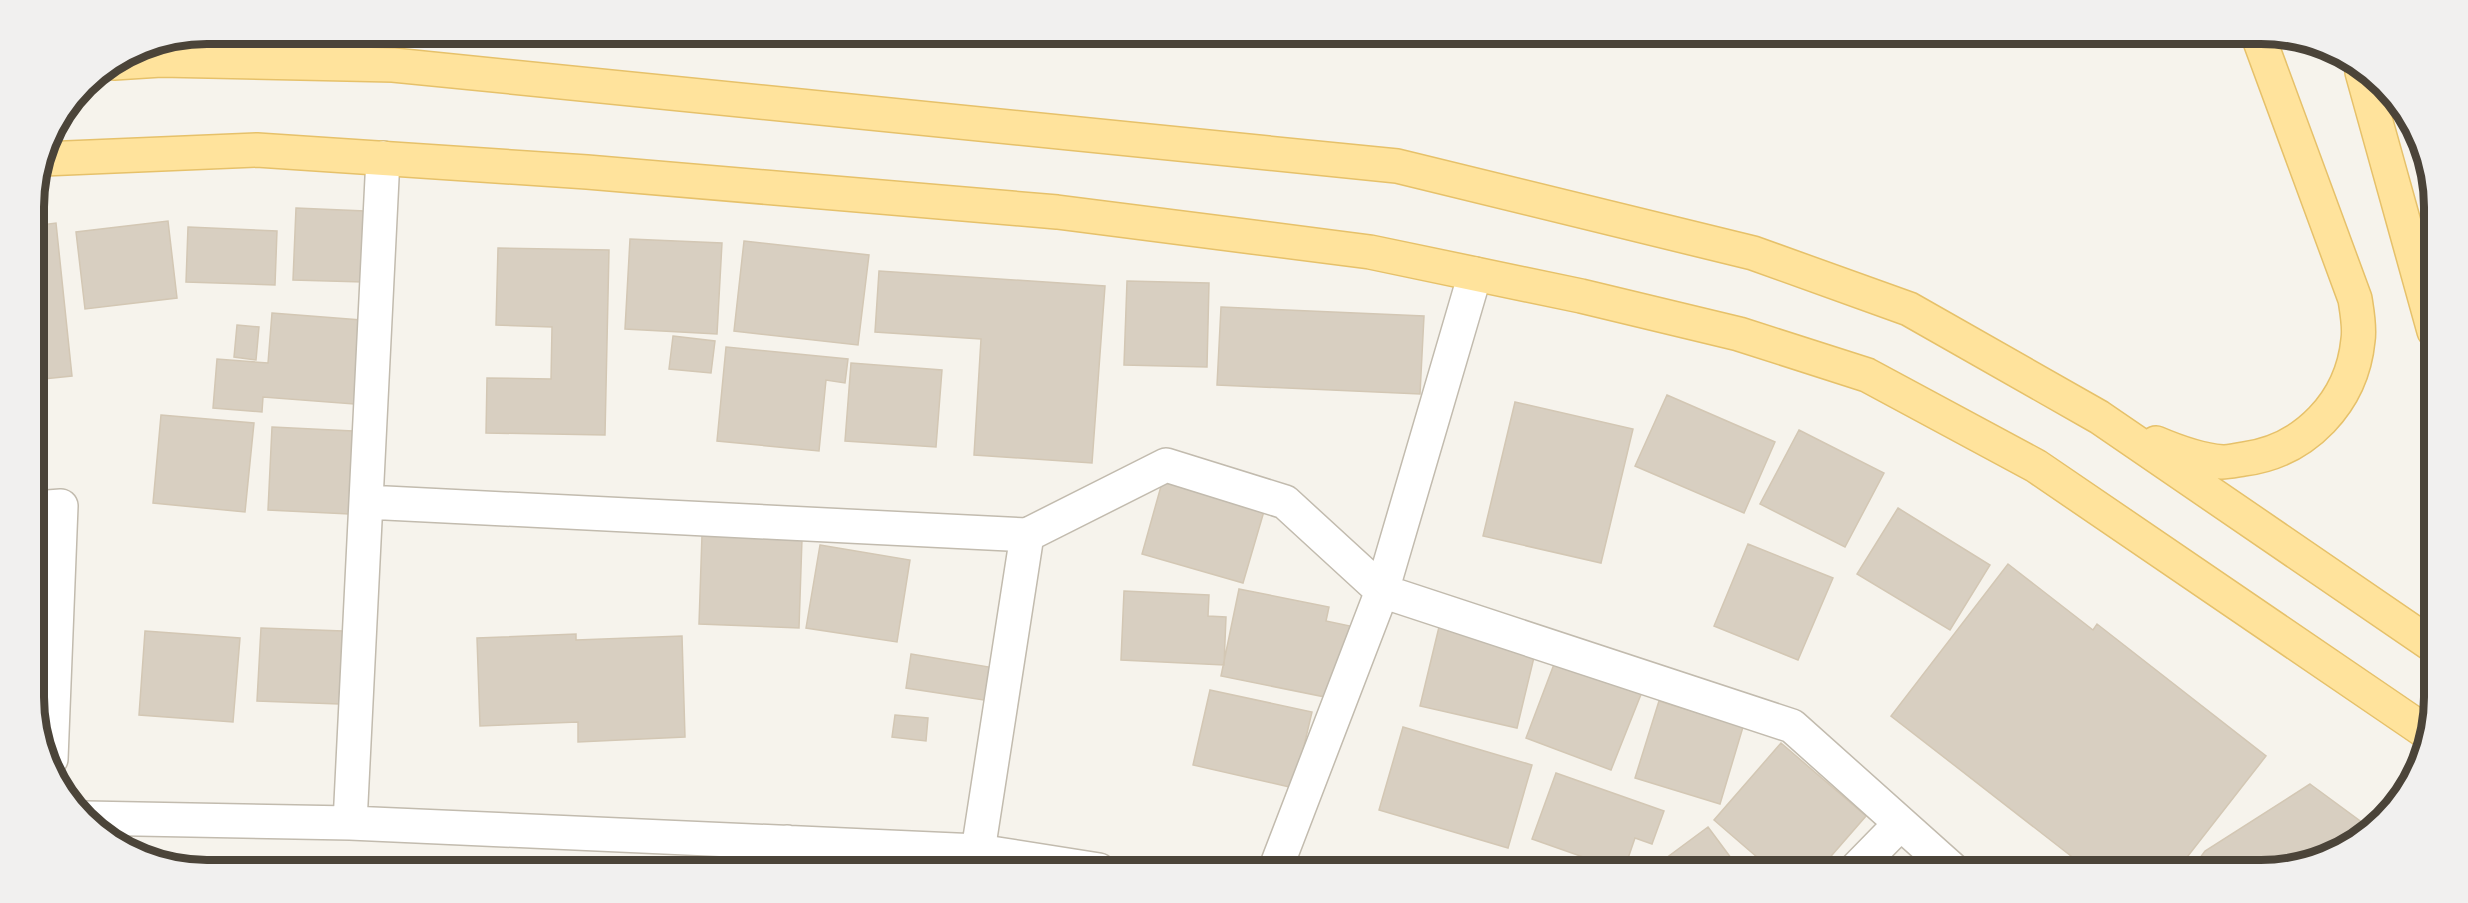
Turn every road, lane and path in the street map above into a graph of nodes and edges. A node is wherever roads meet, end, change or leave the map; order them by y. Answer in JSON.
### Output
{"nodes":[{"id":1,"x":2261,"y":44,"type":"edge"},
{"id":2,"x":132,"y":62,"type":"edge"},
{"id":3,"x":2363,"y":79,"type":"edge"},
{"id":4,"x":383,"y":158,"type":"junction"},
{"id":5,"x":51,"y":159,"type":"edge"},
{"id":6,"x":1475,"y":274,"type":"junction"},
{"id":7,"x":2424,"y":296,"type":"edge"},
{"id":8,"x":2099,"y":417,"type":"junction"},
{"id":9,"x":366,"y":502,"type":"junction"},
{"id":10,"x":44,"y":507,"type":"edge"},
{"id":11,"x":1027,"y":535,"type":"junction"},
{"id":12,"x":1382,"y":591,"type":"junction"},
{"id":13,"x":2424,"y":639,"type":"edge"},
{"id":14,"x":2421,"y":728,"type":"edge"},
{"id":15,"x":51,"y":747,"type":"edge"},
{"id":16,"x":98,"y":818,"type":"edge"},
{"id":17,"x":350,"y":823,"type":"junction"},
{"id":18,"x":1900,"y":824,"type":"junction"},
{"id":19,"x":978,"y":851,"type":"junction"},
{"id":20,"x":787,"y":856,"type":"edge"},
{"id":21,"x":1279,"y":859,"type":"edge"},
{"id":22,"x":1866,"y":859,"type":"edge"},
{"id":23,"x":1941,"y":859,"type":"edge"},
{"id":24,"x":1022,"y":860,"type":"edge"}],
"edges":[{"from":1,"to":8,"type":"main road"},
{"from":2,"to":8,"type":"main road"},
{"from":3,"to":7,"type":"main road"},
{"from":4,"to":5,"type":"main road"},
{"from":4,"to":6,"type":"main road"},
{"from":4,"to":9,"type":"street"},
{"from":6,"to":12,"type":"street"},
{"from":6,"to":14,"type":"main road"},
{"from":8,"to":13,"type":"main road"},
{"from":9,"to":11,"type":"street"},
{"from":9,"to":17,"type":"street"},
{"from":10,"to":15,"type":"street"},
{"from":11,"to":12,"type":"street"},
{"from":11,"to":19,"type":"street"},
{"from":12,"to":18,"type":"street"},
{"from":12,"to":21,"type":"street"},
{"from":16,"to":17,"type":"street"},
{"from":17,"to":20,"type":"street"},
{"from":18,"to":22,"type":"street"},
{"from":18,"to":23,"type":"street"},
{"from":19,"to":20,"type":"street"},
{"from":19,"to":24,"type":"street"}]}
